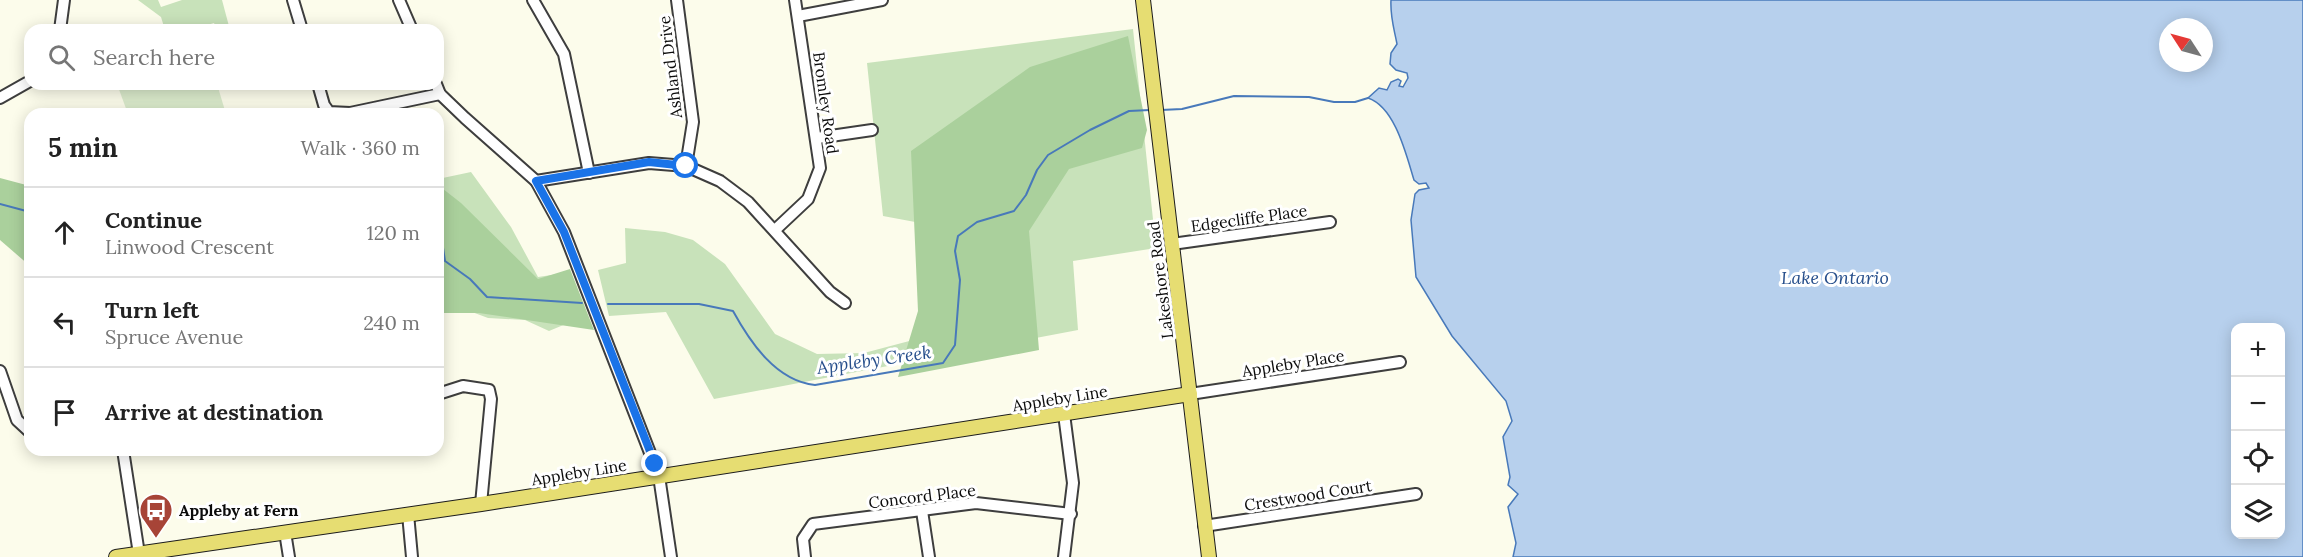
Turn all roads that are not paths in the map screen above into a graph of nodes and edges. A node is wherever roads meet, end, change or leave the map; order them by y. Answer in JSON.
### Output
{"nodes":[{"id":1,"x":64,"y":0,"type":"edge"},
{"id":2,"x":293,"y":0,"type":"edge"},
{"id":3,"x":399,"y":0,"type":"edge"},
{"id":4,"x":533,"y":0,"type":"edge"},
{"id":5,"x":677,"y":0,"type":"edge"},
{"id":6,"x":795,"y":0,"type":"edge"},
{"id":7,"x":882,"y":0,"type":"edge"},
{"id":8,"x":1143,"y":0,"type":"edge"},
{"id":9,"x":798,"y":16,"type":"junction"},
{"id":10,"x":61,"y":24,"type":"edge"},
{"id":11,"x":300,"y":24,"type":"edge"},
{"id":12,"x":409,"y":24,"type":"edge"},
{"id":13,"x":24,"y":84,"type":"edge"},
{"id":14,"x":320,"y":90,"type":"edge"},
{"id":15,"x":434,"y":90,"type":"edge"},
{"id":16,"x":439,"y":90,"type":"edge"},
{"id":17,"x":0,"y":98,"type":"edge"},
{"id":18,"x":326,"y":108,"type":"edge"},
{"id":19,"x":361,"y":108,"type":"edge"},
{"id":20,"x":872,"y":130,"type":"dead end"},
{"id":21,"x":817,"y":138,"type":"junction"},
{"id":22,"x":686,"y":166,"type":"junction"},
{"id":23,"x":589,"y":173,"type":"junction"},
{"id":24,"x":536,"y":181,"type":"junction"},
{"id":25,"x":1330,"y":222,"type":"dead end"},
{"id":26,"x":775,"y":230,"type":"junction"},
{"id":27,"x":1172,"y":243,"type":"junction"},
{"id":28,"x":845,"y":303,"type":"dead end"},
{"id":29,"x":1400,"y":362,"type":"dead end"},
{"id":30,"x":0,"y":371,"type":"edge"},
{"id":31,"x":444,"y":392,"type":"edge"},
{"id":32,"x":1190,"y":394,"type":"junction"},
{"id":33,"x":1065,"y":414,"type":"junction"},
{"id":34,"x":24,"y":426,"type":"edge"},
{"id":35,"x":124,"y":456,"type":"edge"},
{"id":36,"x":659,"y":476,"type":"junction"},
{"id":37,"x":1416,"y":494,"type":"dead end"},
{"id":38,"x":481,"y":504,"type":"junction"},
{"id":39,"x":922,"y":511,"type":"junction"},
{"id":40,"x":408,"y":513,"type":"junction"},
{"id":41,"x":1071,"y":514,"type":"junction"},
{"id":42,"x":1204,"y":526,"type":"junction"},
{"id":43,"x":285,"y":532,"type":"junction"},
{"id":44,"x":139,"y":554,"type":"junction"},
{"id":45,"x":116,"y":557,"type":"edge"},
{"id":46,"x":289,"y":557,"type":"edge"},
{"id":47,"x":412,"y":557,"type":"edge"},
{"id":48,"x":671,"y":557,"type":"edge"},
{"id":49,"x":805,"y":557,"type":"edge"},
{"id":50,"x":929,"y":557,"type":"edge"},
{"id":51,"x":1064,"y":557,"type":"edge"},
{"id":52,"x":1209,"y":557,"type":"edge"}],
"edges":[{"from":1,"to":10,"type":"street"},
{"from":2,"to":11,"type":"street"},
{"from":3,"to":12,"type":"street"},
{"from":4,"to":23,"type":"street"},
{"from":5,"to":22,"type":"street","name":"Ashland Drive"},
{"from":6,"to":9,"type":"street","name":"Bromley Road"},
{"from":7,"to":9,"type":"street"},
{"from":8,"to":27,"type":"main road","name":"Lakeshore Road"},
{"from":9,"to":21,"type":"street","name":"Bromley Road"},
{"from":13,"to":17,"type":"street"},
{"from":14,"to":18,"type":"street"},
{"from":15,"to":19,"type":"street"},
{"from":16,"to":24,"type":"street"},
{"from":20,"to":21,"type":"street"},
{"from":21,"to":26,"type":"street","name":"Bromley Road"},
{"from":22,"to":23,"type":"street"},
{"from":22,"to":26,"type":"street"},
{"from":23,"to":24,"type":"street"},
{"from":24,"to":36,"type":"street"},
{"from":25,"to":27,"type":"street","name":"Edgecliffe Place"},
{"from":26,"to":28,"type":"street"},
{"from":27,"to":32,"type":"main road","name":"Lakeshore Road"},
{"from":29,"to":32,"type":"street","name":"Appleby Place"},
{"from":30,"to":34,"type":"street"},
{"from":31,"to":38,"type":"street"},
{"from":32,"to":33,"type":"main road","name":"Appleby Line"},
{"from":32,"to":42,"type":"main road","name":"Lakeshore Road"},
{"from":33,"to":36,"type":"main road","name":"Appleby Line"},
{"from":33,"to":41,"type":"street"},
{"from":35,"to":44,"type":"street"},
{"from":36,"to":38,"type":"main road","name":"Appleby Line"},
{"from":36,"to":48,"type":"street"},
{"from":37,"to":42,"type":"street","name":"Crestwood Court"},
{"from":38,"to":40,"type":"main road","name":"Appleby Line"},
{"from":39,"to":41,"type":"street","name":"Concord Place"},
{"from":39,"to":49,"type":"street","name":"Concord Place"},
{"from":39,"to":50,"type":"street"},
{"from":40,"to":43,"type":"main road","name":"Appleby Line"},
{"from":40,"to":47,"type":"street"},
{"from":41,"to":51,"type":"street"},
{"from":42,"to":52,"type":"main road","name":"Lakeshore Road"},
{"from":43,"to":44,"type":"main road","name":"Appleby Line"},
{"from":43,"to":46,"type":"street"},
{"from":44,"to":45,"type":"main road","name":"Appleby Line"}]}
